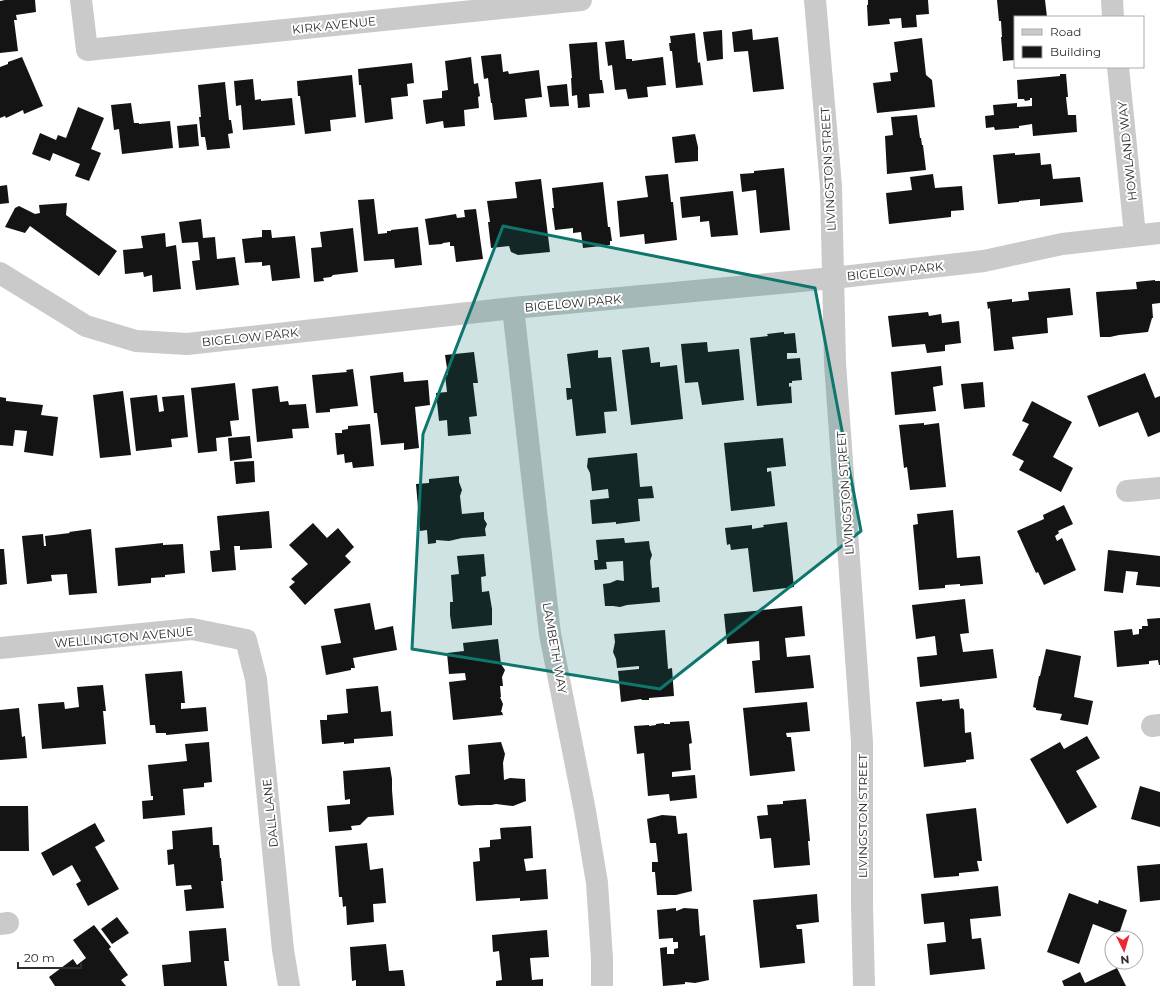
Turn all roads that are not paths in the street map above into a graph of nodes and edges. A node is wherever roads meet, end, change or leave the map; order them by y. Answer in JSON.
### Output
{"nodes":[{"id":1,"x":81,"y":0,"type":"edge"},
{"id":2,"x":581,"y":0,"type":"edge"},
{"id":3,"x":815,"y":0,"type":"edge"},
{"id":4,"x":1112,"y":0,"type":"edge"},
{"id":5,"x":1113,"y":16,"type":"edge"},
{"id":6,"x":1118,"y":68,"type":"edge"},
{"id":7,"x":1160,"y":233,"type":"edge"},
{"id":8,"x":1135,"y":235,"type":"junction"},
{"id":9,"x":0,"y":273,"type":"edge"},
{"id":10,"x":833,"y":278,"type":"junction"},
{"id":11,"x":513,"y":308,"type":"junction"},
{"id":12,"x":1160,"y":488,"type":"edge"},
{"id":13,"x":1127,"y":491,"type":"dead end"},
{"id":14,"x":246,"y":640,"type":"joint"},
{"id":15,"x":0,"y":648,"type":"edge"},
{"id":16,"x":289,"y":986,"type":"edge"},
{"id":17,"x":602,"y":986,"type":"edge"},
{"id":18,"x":864,"y":986,"type":"edge"}],
"edges":[{"from":1,"to":2,"type":"street","name":"KIRK AVENUE"},
{"from":3,"to":10,"type":"street","name":"LIVINGSTON STREET"},
{"from":4,"to":5,"type":"street"},
{"from":6,"to":8,"type":"street","name":"HOWLAND WAY"},
{"from":7,"to":8,"type":"street","name":"BIGELOW PARK"},
{"from":8,"to":10,"type":"street","name":"BIGELOW PARK"},
{"from":9,"to":11,"type":"street","name":"BIGELOW PARK"},
{"from":10,"to":11,"type":"street","name":"BIGELOW PARK"},
{"from":10,"to":18,"type":"street","name":"LIVINGSTON STREET"},
{"from":11,"to":17,"type":"street","name":"LAMBETH WAY"},
{"from":12,"to":13,"type":"street"},
{"from":14,"to":15,"type":"street","name":"WELLINGTON AVENUE"},
{"from":14,"to":16,"type":"street","name":"DALL LANE"}]}
